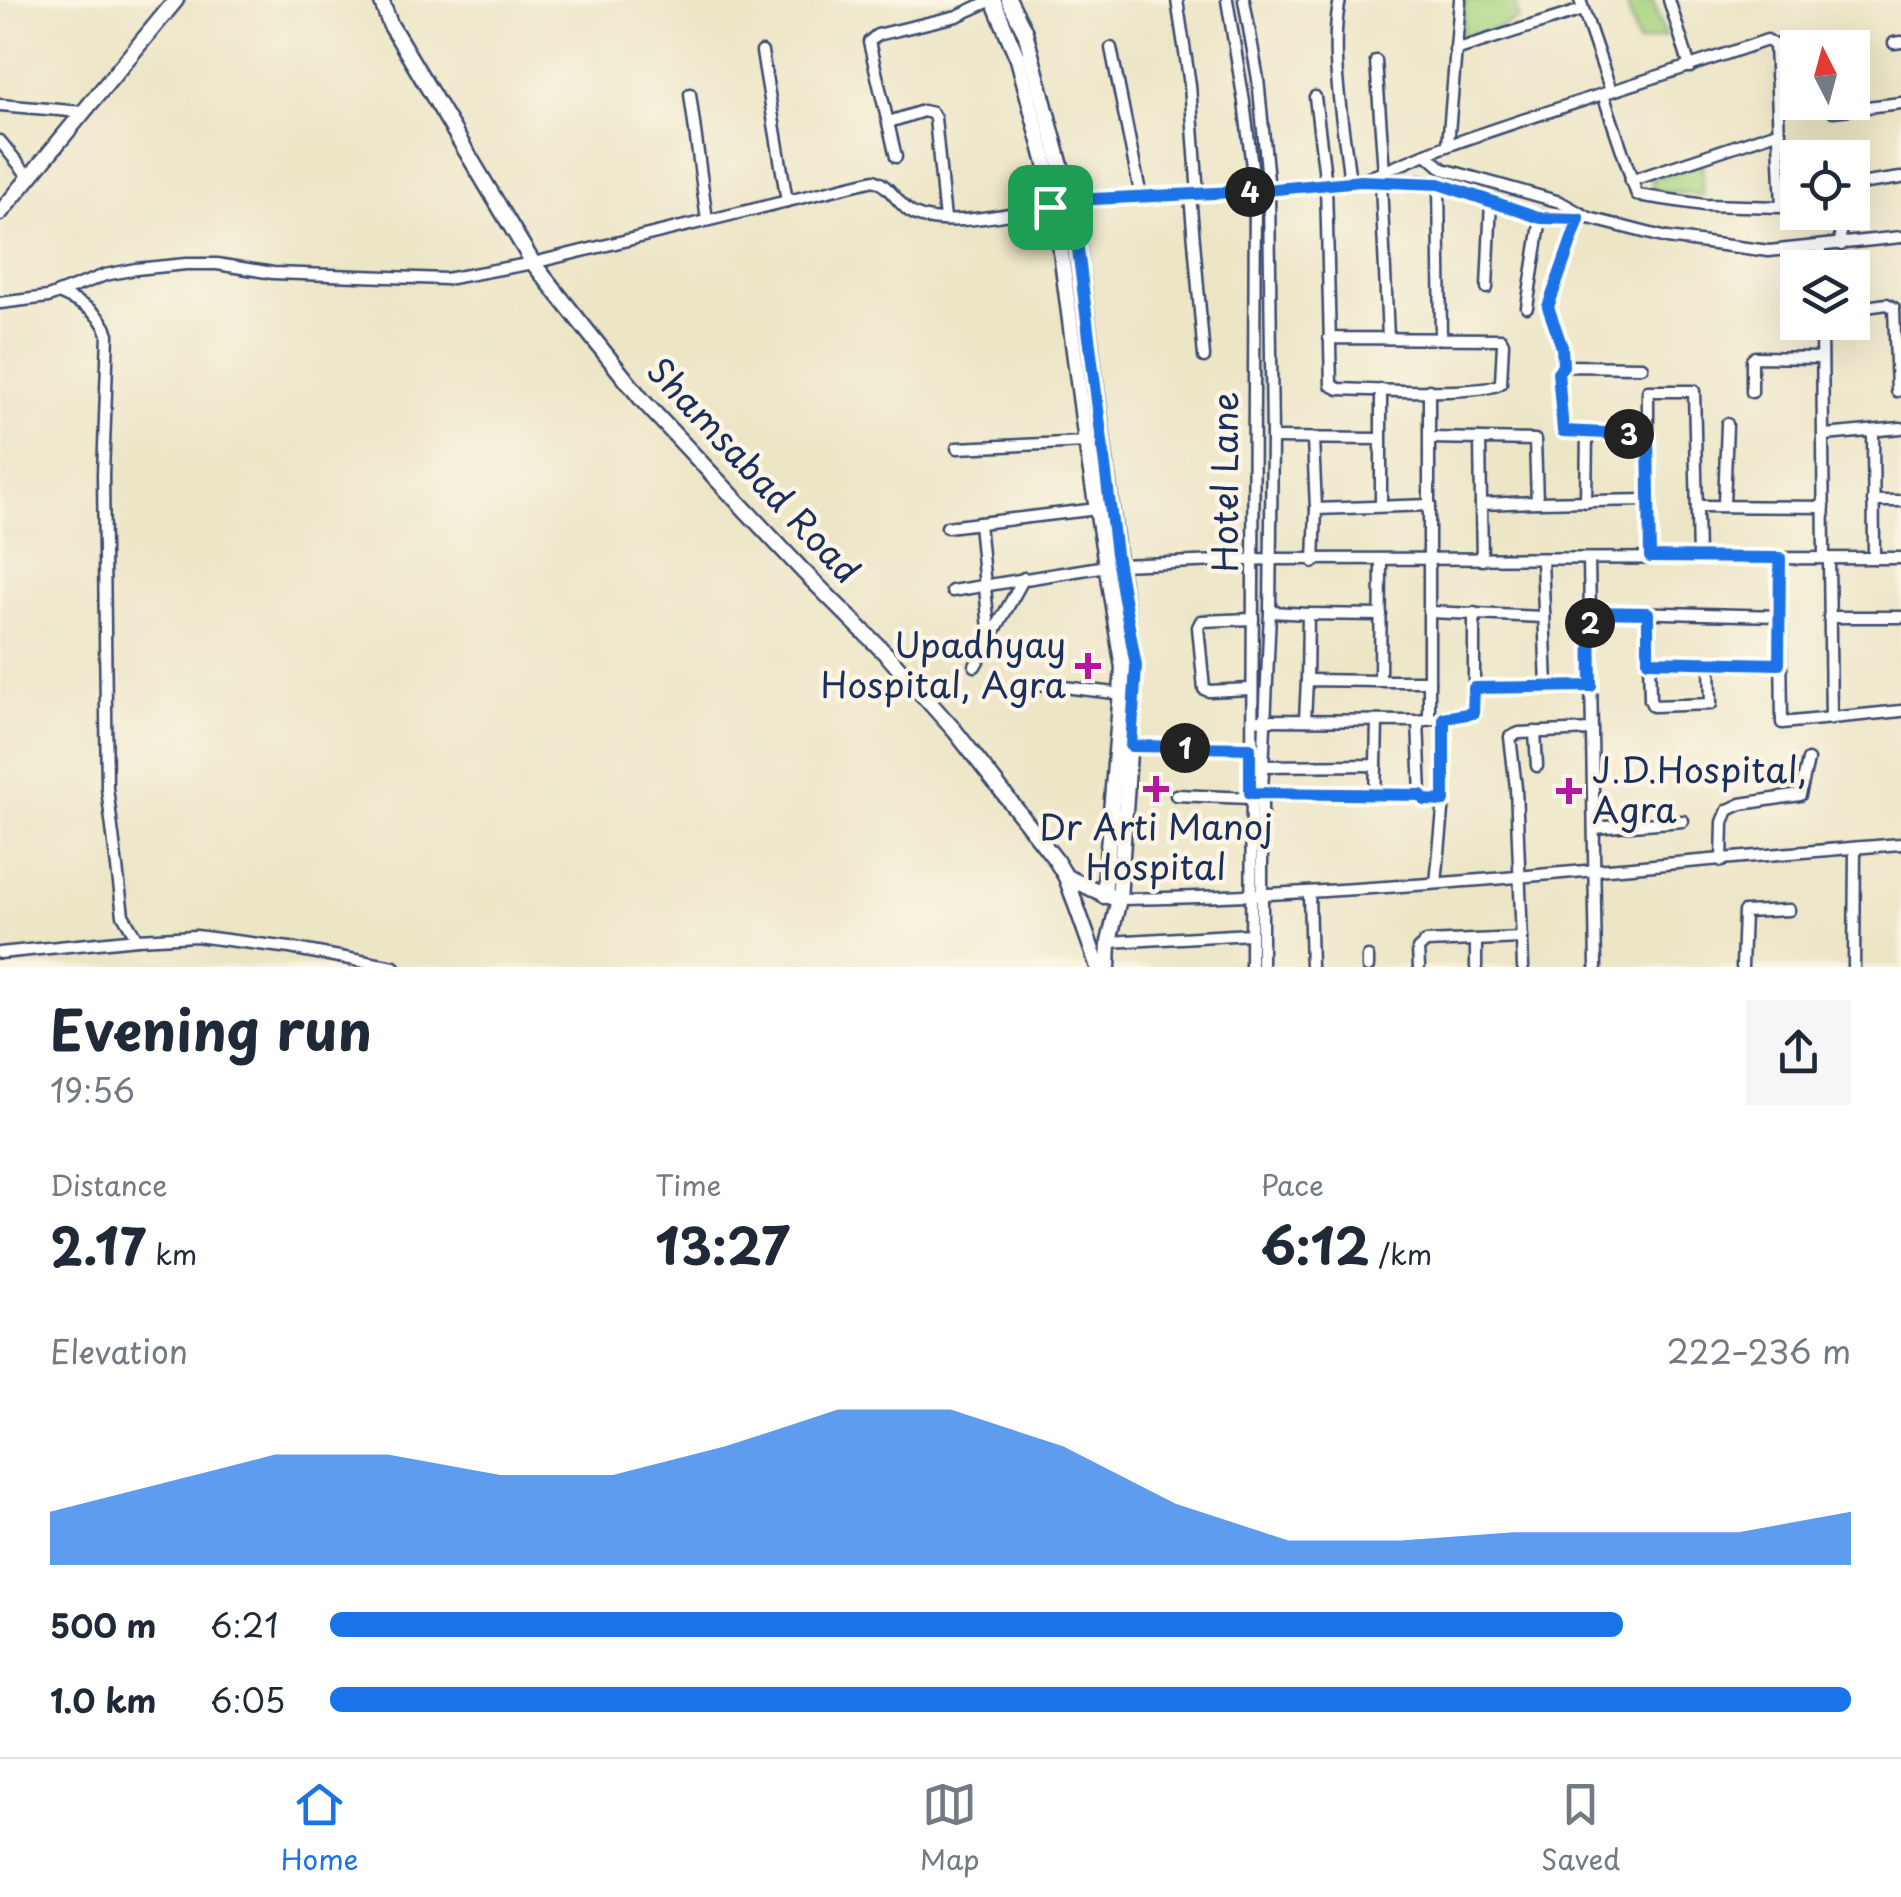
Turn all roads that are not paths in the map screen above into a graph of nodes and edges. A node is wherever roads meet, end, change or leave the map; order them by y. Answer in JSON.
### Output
{"nodes":[{"id":1,"x":176,"y":0,"type":"edge"},
{"id":2,"x":381,"y":0,"type":"edge"},
{"id":3,"x":992,"y":0,"type":"edge"},
{"id":4,"x":1009,"y":0,"type":"edge"},
{"id":5,"x":1177,"y":0,"type":"edge"},
{"id":6,"x":1227,"y":0,"type":"edge"},
{"id":7,"x":1244,"y":0,"type":"edge"},
{"id":8,"x":1340,"y":0,"type":"edge"},
{"id":9,"x":1460,"y":0,"type":"edge"},
{"id":10,"x":1670,"y":0,"type":"edge"},
{"id":11,"x":1581,"y":5,"type":"edge"},
{"id":12,"x":1110,"y":48,"type":"dead end"},
{"id":13,"x":1456,"y":50,"type":"junction"},
{"id":14,"x":762,"y":52,"type":"dead end"},
{"id":15,"x":1376,"y":61,"type":"dead end"},
{"id":16,"x":1690,"y":67,"type":"junction"},
{"id":17,"x":1776,"y":76,"type":"junction"},
{"id":18,"x":1780,"y":76,"type":"edge"},
{"id":19,"x":1607,"y":92,"type":"junction"},
{"id":20,"x":690,"y":94,"type":"dead end"},
{"id":21,"x":1315,"y":97,"type":"dead end"},
{"id":22,"x":1901,"y":103,"type":"edge"},
{"id":23,"x":0,"y":105,"type":"edge"},
{"id":24,"x":1870,"y":107,"type":"edge"},
{"id":25,"x":83,"y":112,"type":"junction"},
{"id":26,"x":889,"y":122,"type":"junction"},
{"id":27,"x":1780,"y":131,"type":"junction"},
{"id":28,"x":0,"y":141,"type":"edge"},
{"id":29,"x":1448,"y":145,"type":"junction"},
{"id":30,"x":1426,"y":154,"type":"junction"},
{"id":31,"x":896,"y":157,"type":"dead end"},
{"id":32,"x":29,"y":177,"type":"junction"},
{"id":33,"x":1382,"y":178,"type":"junction"},
{"id":34,"x":1901,"y":178,"type":"edge"},
{"id":35,"x":1630,"y":181,"type":"junction"},
{"id":36,"x":1356,"y":182,"type":"junction"},
{"id":37,"x":1870,"y":182,"type":"edge"},
{"id":38,"x":1439,"y":184,"type":"junction"},
{"id":39,"x":1326,"y":186,"type":"junction"},
{"id":40,"x":1269,"y":190,"type":"junction"},
{"id":41,"x":1255,"y":191,"type":"junction"},
{"id":42,"x":1194,"y":195,"type":"junction"},
{"id":43,"x":1141,"y":197,"type":"junction"},
{"id":44,"x":787,"y":201,"type":"junction"},
{"id":45,"x":1491,"y":201,"type":"junction"},
{"id":46,"x":1063,"y":203,"type":"junction"},
{"id":47,"x":0,"y":213,"type":"edge"},
{"id":48,"x":1541,"y":218,"type":"junction"},
{"id":49,"x":1584,"y":218,"type":"junction"},
{"id":50,"x":707,"y":220,"type":"junction"},
{"id":51,"x":945,"y":220,"type":"junction"},
{"id":52,"x":1840,"y":230,"type":"edge"},
{"id":53,"x":1901,"y":237,"type":"edge"},
{"id":54,"x":1842,"y":245,"type":"junction"},
{"id":55,"x":1821,"y":248,"type":"joint"},
{"id":56,"x":532,"y":263,"type":"junction"},
{"id":57,"x":1487,"y":288,"type":"dead end"},
{"id":58,"x":61,"y":294,"type":"junction"},
{"id":59,"x":0,"y":303,"type":"edge"},
{"id":60,"x":1528,"y":307,"type":"dead end"},
{"id":61,"x":1870,"y":307,"type":"edge"},
{"id":62,"x":1328,"y":338,"type":"junction"},
{"id":63,"x":1388,"y":338,"type":"junction"},
{"id":64,"x":1441,"y":338,"type":"junction"},
{"id":65,"x":1822,"y":340,"type":"edge"},
{"id":66,"x":1204,"y":357,"type":"dead end"},
{"id":67,"x":1822,"y":358,"type":"junction"},
{"id":68,"x":1563,"y":366,"type":"junction"},
{"id":69,"x":1642,"y":367,"type":"dead end"},
{"id":70,"x":1899,"y":372,"type":"edge"},
{"id":71,"x":1381,"y":390,"type":"junction"},
{"id":72,"x":1430,"y":390,"type":"junction"},
{"id":73,"x":1897,"y":391,"type":"dead end"},
{"id":74,"x":1752,"y":392,"type":"dead end"},
{"id":75,"x":1727,"y":424,"type":"dead end"},
{"id":76,"x":1901,"y":428,"type":"edge"},
{"id":77,"x":1873,"y":431,"type":"junction"},
{"id":78,"x":1588,"y":433,"type":"junction"},
{"id":79,"x":1648,"y":435,"type":"junction"},
{"id":80,"x":1824,"y":435,"type":"junction"},
{"id":81,"x":1272,"y":438,"type":"junction"},
{"id":82,"x":1430,"y":438,"type":"junction"},
{"id":83,"x":1314,"y":439,"type":"junction"},
{"id":84,"x":1380,"y":439,"type":"junction"},
{"id":85,"x":1480,"y":439,"type":"junction"},
{"id":86,"x":1086,"y":442,"type":"junction"},
{"id":87,"x":957,"y":448,"type":"dead end"},
{"id":88,"x":1648,"y":500,"type":"junction"},
{"id":89,"x":1873,"y":501,"type":"junction"},
{"id":90,"x":1901,"y":501,"type":"edge"},
{"id":91,"x":1536,"y":502,"type":"junction"},
{"id":92,"x":1586,"y":502,"type":"junction"},
{"id":93,"x":1481,"y":504,"type":"junction"},
{"id":94,"x":1380,"y":505,"type":"junction"},
{"id":95,"x":1430,"y":505,"type":"junction"},
{"id":96,"x":1724,"y":505,"type":"junction"},
{"id":97,"x":1697,"y":506,"type":"junction"},
{"id":98,"x":1824,"y":507,"type":"junction"},
{"id":99,"x":1316,"y":508,"type":"junction"},
{"id":100,"x":1096,"y":509,"type":"junction"},
{"id":101,"x":980,"y":523,"type":"junction"},
{"id":102,"x":947,"y":527,"type":"dead end"},
{"id":103,"x":1698,"y":556,"type":"junction"},
{"id":104,"x":1650,"y":557,"type":"junction"},
{"id":105,"x":1780,"y":558,"type":"junction"},
{"id":106,"x":1827,"y":558,"type":"junction"},
{"id":107,"x":1874,"y":558,"type":"junction"},
{"id":108,"x":1901,"y":558,"type":"edge"},
{"id":109,"x":1270,"y":559,"type":"junction"},
{"id":110,"x":1253,"y":560,"type":"junction"},
{"id":111,"x":1431,"y":560,"type":"junction"},
{"id":112,"x":1482,"y":560,"type":"junction"},
{"id":113,"x":1542,"y":560,"type":"junction"},
{"id":114,"x":1589,"y":560,"type":"junction"},
{"id":115,"x":1381,"y":561,"type":"junction"},
{"id":116,"x":1314,"y":562,"type":"junction"},
{"id":117,"x":1112,"y":566,"type":"junction"},
{"id":118,"x":1024,"y":578,"type":"junction"},
{"id":119,"x":985,"y":585,"type":"junction"},
{"id":120,"x":952,"y":591,"type":"dead end"},
{"id":121,"x":1270,"y":612,"type":"junction"},
{"id":122,"x":1430,"y":612,"type":"junction"},
{"id":123,"x":1590,"y":612,"type":"junction"},
{"id":124,"x":1474,"y":613,"type":"junction"},
{"id":125,"x":1648,"y":613,"type":"junction"},
{"id":126,"x":1308,"y":614,"type":"junction"},
{"id":127,"x":1381,"y":615,"type":"junction"},
{"id":128,"x":1780,"y":616,"type":"junction"},
{"id":129,"x":1544,"y":617,"type":"junction"},
{"id":130,"x":1829,"y":617,"type":"junction"},
{"id":131,"x":1901,"y":617,"type":"edge"},
{"id":132,"x":1253,"y":619,"type":"junction"},
{"id":133,"x":990,"y":640,"type":"junction"},
{"id":134,"x":1648,"y":661,"type":"junction"},
{"id":135,"x":1710,"y":662,"type":"junction"},
{"id":136,"x":1779,"y":664,"type":"junction"},
{"id":137,"x":975,"y":666,"type":"dead end"},
{"id":138,"x":1306,"y":680,"type":"junction"},
{"id":139,"x":1429,"y":681,"type":"junction"},
{"id":140,"x":1380,"y":682,"type":"junction"},
{"id":141,"x":1038,"y":684,"type":"dead end"},
{"id":142,"x":1547,"y":686,"type":"junction"},
{"id":143,"x":1591,"y":686,"type":"junction"},
{"id":144,"x":1474,"y":688,"type":"junction"},
{"id":145,"x":1250,"y":690,"type":"junction"},
{"id":146,"x":1123,"y":694,"type":"junction"},
{"id":147,"x":1901,"y":711,"type":"edge"},
{"id":148,"x":1444,"y":718,"type":"junction"},
{"id":149,"x":1831,"y":719,"type":"junction"},
{"id":150,"x":1250,"y":720,"type":"junction"},
{"id":151,"x":1265,"y":720,"type":"junction"},
{"id":152,"x":1306,"y":720,"type":"junction"},
{"id":153,"x":1423,"y":720,"type":"junction"},
{"id":154,"x":1377,"y":721,"type":"junction"},
{"id":155,"x":1592,"y":730,"type":"junction"},
{"id":156,"x":1536,"y":732,"type":"junction"},
{"id":157,"x":1131,"y":746,"type":"junction"},
{"id":158,"x":1250,"y":748,"type":"junction"},
{"id":159,"x":1808,"y":760,"type":"dead end"},
{"id":160,"x":1376,"y":765,"type":"junction"},
{"id":161,"x":1250,"y":766,"type":"junction"},
{"id":162,"x":1263,"y":766,"type":"junction"},
{"id":163,"x":1536,"y":766,"type":"dead end"},
{"id":164,"x":1254,"y":794,"type":"junction"},
{"id":165,"x":1375,"y":794,"type":"junction"},
{"id":166,"x":1176,"y":795,"type":"dead end"},
{"id":167,"x":1421,"y":795,"type":"junction"},
{"id":168,"x":1444,"y":801,"type":"junction"},
{"id":169,"x":1683,"y":821,"type":"dead end"},
{"id":170,"x":1594,"y":828,"type":"junction"},
{"id":171,"x":1901,"y":844,"type":"edge"},
{"id":172,"x":1855,"y":848,"type":"junction"},
{"id":173,"x":1722,"y":861,"type":"junction"},
{"id":174,"x":1595,"y":872,"type":"junction"},
{"id":175,"x":1519,"y":876,"type":"junction"},
{"id":176,"x":1066,"y":877,"type":"junction"},
{"id":177,"x":1436,"y":882,"type":"junction"},
{"id":178,"x":1309,"y":893,"type":"junction"},
{"id":179,"x":1256,"y":897,"type":"junction"},
{"id":180,"x":1112,"y":898,"type":"junction"},
{"id":181,"x":1788,"y":910,"type":"dead end"},
{"id":182,"x":1251,"y":934,"type":"junction"},
{"id":183,"x":1522,"y":938,"type":"junction"},
{"id":184,"x":137,"y":939,"type":"junction"},
{"id":185,"x":1476,"y":940,"type":"junction"},
{"id":186,"x":1109,"y":942,"type":"junction"},
{"id":187,"x":0,"y":954,"type":"edge"},
{"id":188,"x":394,"y":967,"type":"edge"},
{"id":189,"x":1098,"y":967,"type":"edge"},
{"id":190,"x":1108,"y":967,"type":"edge"},
{"id":191,"x":1251,"y":967,"type":"edge"},
{"id":192,"x":1262,"y":967,"type":"edge"},
{"id":193,"x":1310,"y":967,"type":"edge"},
{"id":194,"x":1418,"y":967,"type":"edge"},
{"id":195,"x":1476,"y":967,"type":"edge"},
{"id":196,"x":1523,"y":967,"type":"edge"},
{"id":197,"x":1596,"y":967,"type":"edge"},
{"id":198,"x":1742,"y":967,"type":"edge"},
{"id":199,"x":1854,"y":967,"type":"edge"}],
"edges":[{"from":1,"to":25,"type":"street"},
{"from":2,"to":56,"type":"street","name":"Shamsabad Road"},
{"from":3,"to":26,"type":"street"},
{"from":3,"to":46,"type":"street"},
{"from":4,"to":46,"type":"street"},
{"from":5,"to":42,"type":"street"},
{"from":6,"to":41,"type":"street","name":"Hotel Lane"},
{"from":7,"to":40,"type":"street"},
{"from":8,"to":36,"type":"street"},
{"from":9,"to":13,"type":"street"},
{"from":10,"to":16,"type":"street"},
{"from":11,"to":13,"type":"street"},
{"from":11,"to":19,"type":"street"},
{"from":12,"to":43,"type":"street"},
{"from":13,"to":29,"type":"street"},
{"from":14,"to":44,"type":"street"},
{"from":15,"to":33,"type":"street"},
{"from":16,"to":17,"type":"street"},
{"from":16,"to":19,"type":"street"},
{"from":17,"to":18,"type":"street"},
{"from":17,"to":27,"type":"street"},
{"from":19,"to":29,"type":"street"},
{"from":19,"to":35,"type":"street"},
{"from":20,"to":50,"type":"street"},
{"from":21,"to":39,"type":"street"},
{"from":22,"to":24,"type":"street"},
{"from":23,"to":25,"type":"street"},
{"from":25,"to":32,"type":"street"},
{"from":26,"to":31,"type":"street"},
{"from":26,"to":51,"type":"street"},
{"from":27,"to":35,"type":"street"},
{"from":27,"to":35,"type":"street"},
{"from":28,"to":32,"type":"street"},
{"from":29,"to":30,"type":"street"},
{"from":30,"to":33,"type":"street"},
{"from":30,"to":49,"type":"street"},
{"from":32,"to":47,"type":"street"},
{"from":33,"to":36,"type":"street"},
{"from":33,"to":38,"type":"street"},
{"from":33,"to":63,"type":"street"},
{"from":34,"to":37,"type":"street"},
{"from":36,"to":39,"type":"street"},
{"from":38,"to":45,"type":"street"},
{"from":38,"to":64,"type":"street"},
{"from":39,"to":40,"type":"street"},
{"from":39,"to":62,"type":"street"},
{"from":40,"to":41,"type":"street"},
{"from":40,"to":81,"type":"street"},
{"from":41,"to":42,"type":"street"},
{"from":41,"to":110,"type":"street","name":"Hotel Lane"},
{"from":42,"to":43,"type":"street"},
{"from":42,"to":66,"type":"street"},
{"from":43,"to":46,"type":"street"},
{"from":44,"to":50,"type":"street"},
{"from":44,"to":51,"type":"street"},
{"from":45,"to":48,"type":"street"},
{"from":45,"to":57,"type":"street"},
{"from":46,"to":51,"type":"street"},
{"from":46,"to":86,"type":"street"},
{"from":46,"to":117,"type":"street"},
{"from":48,"to":49,"type":"street"},
{"from":48,"to":60,"type":"street"},
{"from":49,"to":55,"type":"street"},
{"from":49,"to":68,"type":"street"},
{"from":50,"to":56,"type":"street"},
{"from":52,"to":54,"type":"street"},
{"from":53,"to":54,"type":"street"},
{"from":54,"to":55,"type":"street"},
{"from":56,"to":58,"type":"street"},
{"from":56,"to":176,"type":"street","name":"Shamsabad Road"},
{"from":58,"to":59,"type":"street"},
{"from":58,"to":184,"type":"street"},
{"from":61,"to":70,"type":"street"},
{"from":62,"to":63,"type":"street"},
{"from":62,"to":71,"type":"street"},
{"from":63,"to":64,"type":"street"},
{"from":64,"to":72,"type":"street"},
{"from":65,"to":67,"type":"street"},
{"from":67,"to":74,"type":"street"},
{"from":67,"to":80,"type":"street"},
{"from":68,"to":69,"type":"street"},
{"from":68,"to":78,"type":"street"},
{"from":70,"to":73,"type":"street"},
{"from":71,"to":72,"type":"street"},
{"from":71,"to":84,"type":"street"},
{"from":72,"to":82,"type":"street"},
{"from":75,"to":96,"type":"street"},
{"from":76,"to":77,"type":"street"},
{"from":77,"to":80,"type":"street"},
{"from":77,"to":89,"type":"street"},
{"from":78,"to":79,"type":"street"},
{"from":78,"to":92,"type":"street"},
{"from":79,"to":88,"type":"street"},
{"from":79,"to":97,"type":"street"},
{"from":80,"to":98,"type":"street"},
{"from":81,"to":83,"type":"street"},
{"from":81,"to":109,"type":"street"},
{"from":82,"to":85,"type":"street"},
{"from":82,"to":95,"type":"street"},
{"from":83,"to":84,"type":"street"},
{"from":83,"to":99,"type":"street"},
{"from":84,"to":94,"type":"street"},
{"from":85,"to":91,"type":"street"},
{"from":85,"to":93,"type":"street"},
{"from":86,"to":87,"type":"street"},
{"from":86,"to":100,"type":"street"},
{"from":88,"to":92,"type":"street"},
{"from":88,"to":104,"type":"street"},
{"from":89,"to":90,"type":"street"},
{"from":89,"to":107,"type":"street"},
{"from":91,"to":92,"type":"street"},
{"from":91,"to":93,"type":"street"},
{"from":93,"to":112,"type":"street"},
{"from":94,"to":95,"type":"street"},
{"from":94,"to":99,"type":"street"},
{"from":95,"to":111,"type":"street"},
{"from":96,"to":97,"type":"street"},
{"from":96,"to":98,"type":"street"},
{"from":97,"to":103,"type":"street"},
{"from":98,"to":106,"type":"street"},
{"from":99,"to":116,"type":"street"},
{"from":100,"to":101,"type":"street"},
{"from":100,"to":117,"type":"street"},
{"from":101,"to":102,"type":"street"},
{"from":101,"to":119,"type":"street"},
{"from":103,"to":104,"type":"street"},
{"from":103,"to":105,"type":"street"},
{"from":104,"to":114,"type":"street"},
{"from":105,"to":106,"type":"street"},
{"from":105,"to":128,"type":"street"},
{"from":106,"to":107,"type":"street"},
{"from":106,"to":130,"type":"street"},
{"from":107,"to":108,"type":"street"},
{"from":109,"to":110,"type":"street"},
{"from":109,"to":116,"type":"street"},
{"from":109,"to":121,"type":"street"},
{"from":110,"to":117,"type":"street"},
{"from":110,"to":132,"type":"street","name":"Hotel Lane"},
{"from":111,"to":112,"type":"street"},
{"from":111,"to":115,"type":"street"},
{"from":111,"to":122,"type":"street"},
{"from":112,"to":113,"type":"street"},
{"from":113,"to":114,"type":"street"},
{"from":113,"to":129,"type":"street"},
{"from":114,"to":123,"type":"street"},
{"from":115,"to":116,"type":"street"},
{"from":115,"to":127,"type":"street"},
{"from":117,"to":118,"type":"street"},
{"from":117,"to":146,"type":"street"},
{"from":117,"to":157,"type":"street"},
{"from":118,"to":119,"type":"street"},
{"from":118,"to":133,"type":"street"},
{"from":119,"to":120,"type":"street"},
{"from":119,"to":133,"type":"street"},
{"from":121,"to":126,"type":"street"},
{"from":121,"to":151,"type":"street"},
{"from":122,"to":124,"type":"street"},
{"from":122,"to":139,"type":"street"},
{"from":123,"to":125,"type":"street"},
{"from":123,"to":143,"type":"street"},
{"from":124,"to":129,"type":"street"},
{"from":124,"to":144,"type":"street"},
{"from":125,"to":128,"type":"street"},
{"from":125,"to":134,"type":"street"},
{"from":126,"to":127,"type":"street"},
{"from":126,"to":138,"type":"street"},
{"from":127,"to":140,"type":"street"},
{"from":128,"to":136,"type":"street"},
{"from":129,"to":142,"type":"street"},
{"from":130,"to":131,"type":"street"},
{"from":130,"to":149,"type":"street"},
{"from":132,"to":145,"type":"street","name":"Hotel Lane"},
{"from":132,"to":145,"type":"street"},
{"from":133,"to":137,"type":"street"},
{"from":134,"to":135,"type":"street"},
{"from":134,"to":135,"type":"street"},
{"from":135,"to":136,"type":"street"},
{"from":136,"to":149,"type":"street"},
{"from":138,"to":140,"type":"street"},
{"from":138,"to":152,"type":"street"},
{"from":139,"to":140,"type":"street"},
{"from":139,"to":153,"type":"street"},
{"from":141,"to":146,"type":"street"},
{"from":142,"to":143,"type":"street"},
{"from":142,"to":144,"type":"street"},
{"from":143,"to":155,"type":"street"},
{"from":144,"to":148,"type":"street"},
{"from":145,"to":150,"type":"street","name":"Hotel Lane"},
{"from":146,"to":180,"type":"street"},
{"from":147,"to":149,"type":"street"},
{"from":148,"to":153,"type":"street"},
{"from":148,"to":168,"type":"street"},
{"from":150,"to":151,"type":"street"},
{"from":150,"to":158,"type":"street","name":"Hotel Lane"},
{"from":151,"to":152,"type":"street"},
{"from":151,"to":162,"type":"street"},
{"from":152,"to":154,"type":"street"},
{"from":153,"to":154,"type":"street"},
{"from":153,"to":167,"type":"street"},
{"from":154,"to":160,"type":"street"},
{"from":155,"to":156,"type":"street"},
{"from":155,"to":170,"type":"street"},
{"from":156,"to":163,"type":"street"},
{"from":156,"to":175,"type":"street"},
{"from":157,"to":158,"type":"street"},
{"from":157,"to":180,"type":"street"},
{"from":158,"to":161,"type":"street","name":"Hotel Lane"},
{"from":159,"to":173,"type":"street"},
{"from":160,"to":162,"type":"street"},
{"from":160,"to":165,"type":"street"},
{"from":161,"to":162,"type":"street"},
{"from":161,"to":164,"type":"street","name":"Hotel Lane"},
{"from":162,"to":164,"type":"street"},
{"from":164,"to":165,"type":"street"},
{"from":164,"to":166,"type":"street"},
{"from":164,"to":179,"type":"street"},
{"from":165,"to":167,"type":"street"},
{"from":167,"to":168,"type":"street"},
{"from":168,"to":177,"type":"street"},
{"from":169,"to":170,"type":"street"},
{"from":170,"to":174,"type":"street"},
{"from":171,"to":172,"type":"street"},
{"from":172,"to":173,"type":"street"},
{"from":172,"to":199,"type":"street"},
{"from":173,"to":174,"type":"street"},
{"from":174,"to":175,"type":"street"},
{"from":174,"to":197,"type":"street"},
{"from":175,"to":177,"type":"street"},
{"from":175,"to":183,"type":"street"},
{"from":176,"to":180,"type":"street"},
{"from":176,"to":189,"type":"street","name":"Shamsabad Road"},
{"from":177,"to":178,"type":"street"},
{"from":178,"to":179,"type":"street"},
{"from":178,"to":193,"type":"street"},
{"from":179,"to":180,"type":"street"},
{"from":179,"to":182,"type":"street"},
{"from":179,"to":192,"type":"street"},
{"from":180,"to":186,"type":"street"},
{"from":181,"to":198,"type":"street"},
{"from":182,"to":186,"type":"street"},
{"from":182,"to":191,"type":"street"},
{"from":183,"to":185,"type":"street"},
{"from":183,"to":196,"type":"street"},
{"from":184,"to":187,"type":"street"},
{"from":184,"to":188,"type":"street"},
{"from":185,"to":194,"type":"street"},
{"from":185,"to":195,"type":"street"},
{"from":186,"to":190,"type":"street"}]}
